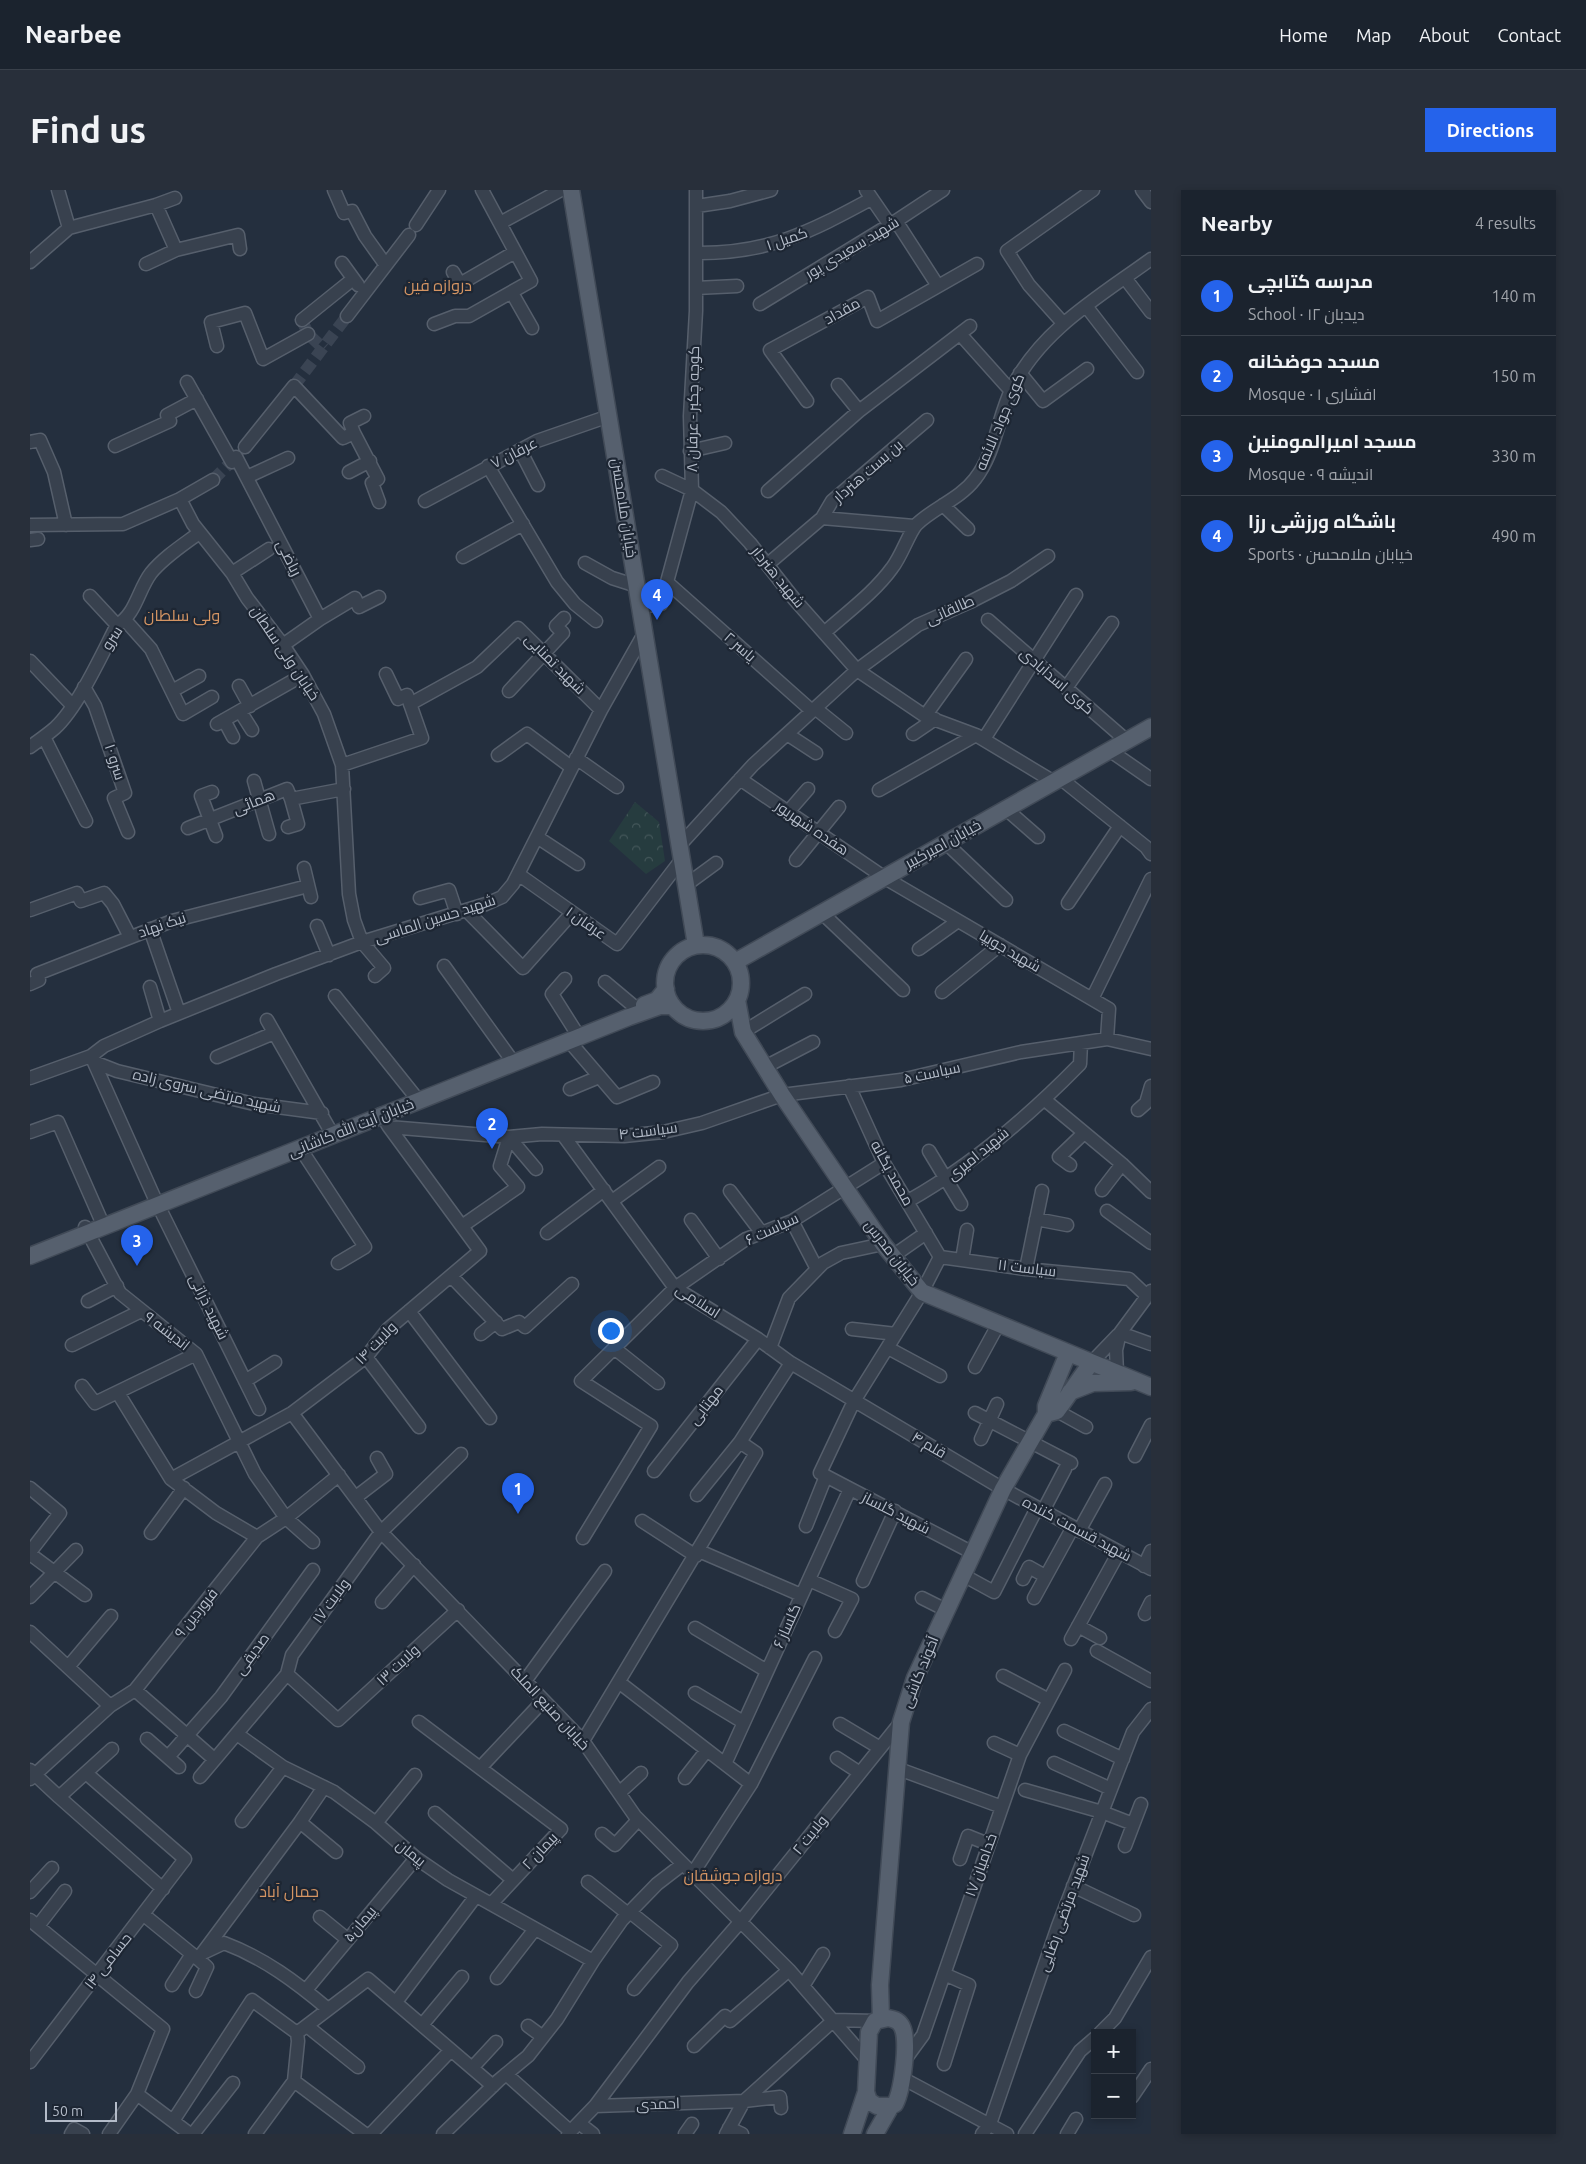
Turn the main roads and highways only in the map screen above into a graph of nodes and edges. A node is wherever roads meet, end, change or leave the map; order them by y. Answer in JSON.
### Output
{"nodes":[{"id":1,"x":572,"y":190,"type":"edge"},
{"id":2,"x":1151,"y":727,"type":"edge"},
{"id":3,"x":696,"y":945,"type":"junction"},
{"id":4,"x":735,"y":962,"type":"junction"},
{"id":5,"x":666,"y":989,"type":"junction"},
{"id":6,"x":737,"y":1000,"type":"junction"},
{"id":7,"x":673,"y":1006,"type":"junction"},
{"id":8,"x":721,"y":1017,"type":"junction"},
{"id":9,"x":743,"y":1032,"type":"junction"},
{"id":10,"x":573,"y":1036,"type":"junction"},
{"id":11,"x":156,"y":1202,"type":"junction"},
{"id":12,"x":87,"y":1230,"type":"junction"},
{"id":13,"x":30,"y":1249,"type":"edge"},
{"id":14,"x":30,"y":1256,"type":"edge"},
{"id":15,"x":1068,"y":1353,"type":"junction"},
{"id":16,"x":1091,"y":1363,"type":"junction"},
{"id":17,"x":1146,"y":1385,"type":"edge"},
{"id":18,"x":1070,"y":1392,"type":"junction"},
{"id":19,"x":1051,"y":1413,"type":"junction"},
{"id":20,"x":880,"y":1985,"type":"junction"},
{"id":21,"x":878,"y":2020,"type":"junction"},
{"id":22,"x":901,"y":2024,"type":"junction"},
{"id":23,"x":866,"y":2092,"type":"junction"},
{"id":24,"x":891,"y":2106,"type":"junction"},
{"id":25,"x":852,"y":2134,"type":"edge"},
{"id":26,"x":875,"y":2134,"type":"edge"}],
"edges":[{"from":1,"to":3,"type":"main road","name":"خیابان ملامحسن"},
{"from":2,"to":4,"type":"main road","name":"خیابان امیرکبیر"},
{"from":3,"to":4,"type":"main road"},
{"from":3,"to":5,"type":"main road"},
{"from":4,"to":6,"type":"main road"},
{"from":5,"to":7,"type":"main road"},
{"from":5,"to":10,"type":"main road","name":"خیابان آیت الله کاشانی"},
{"from":6,"to":8,"type":"main road"},
{"from":6,"to":9,"type":"main road"},
{"from":7,"to":8,"type":"main road"},
{"from":7,"to":10,"type":"main road","name":"خیابان آیت الله کاشانی"},
{"from":8,"to":9,"type":"main road"},
{"from":9,"to":15,"type":"main road","name":"خیابان مدرس"},
{"from":10,"to":11,"type":"main road","name":"خیابان آیت الله کاشانی"},
{"from":10,"to":11,"type":"main road","name":"خیابان آیت الله کاشانی"},
{"from":11,"to":12,"type":"main road","name":"خیابان آیت الله کاشانی"},
{"from":11,"to":12,"type":"main road","name":"خیابان آیت الله کاشانی"},
{"from":12,"to":13,"type":"main road","name":"خیابان آیت الله کاشانی"},
{"from":12,"to":14,"type":"main road","name":"خیابان آیت الله کاشانی"},
{"from":15,"to":16,"type":"main road","name":"خیابان مدرس"},
{"from":15,"to":19,"type":"main road","name":"آخوند کاشی"},
{"from":16,"to":17,"type":"main road","name":"خیابان مدرس"},
{"from":16,"to":18,"type":"main road","name":"آخوند کاشی"},
{"from":17,"to":18,"type":"main road"},
{"from":18,"to":19,"type":"main road","name":"آخوند کاشی"},
{"from":19,"to":20,"type":"main road","name":"آخوند کاشی"},
{"from":20,"to":21,"type":"main road","name":"آخوند کاشی"},
{"from":20,"to":22,"type":"main road"},
{"from":21,"to":22,"type":"main road"},
{"from":21,"to":23,"type":"main road","name":"آخوند کاشی"},
{"from":22,"to":24,"type":"main road"},
{"from":23,"to":24,"type":"main road"},
{"from":23,"to":25,"type":"main road","name":"آخوند کاشی"},
{"from":24,"to":26,"type":"main road"}]}
